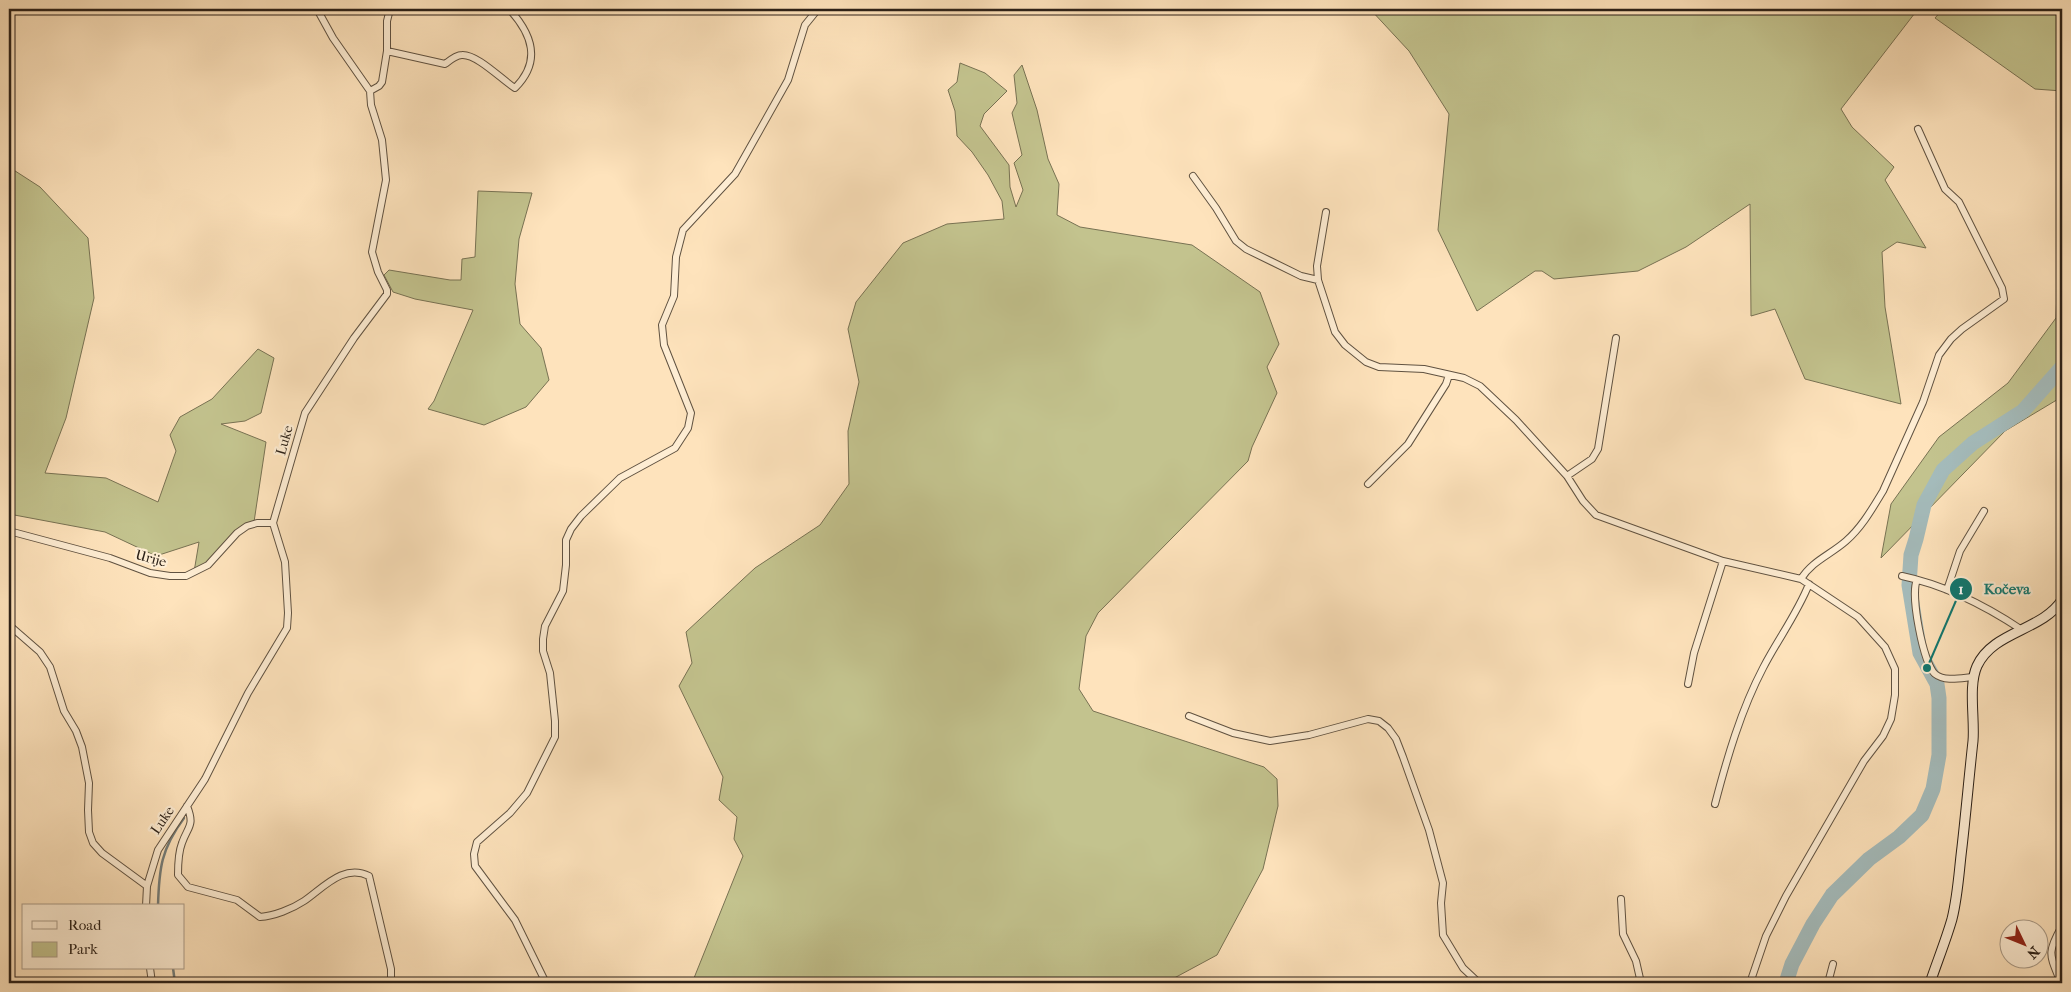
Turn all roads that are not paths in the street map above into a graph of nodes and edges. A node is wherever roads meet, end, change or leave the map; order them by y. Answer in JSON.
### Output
{"nodes":[{"id":1,"x":317,"y":9,"type":"edge"},
{"id":2,"x":390,"y":9,"type":"edge"},
{"id":3,"x":509,"y":9,"type":"edge"},
{"id":4,"x":818,"y":9,"type":"edge"},
{"id":5,"x":388,"y":51,"type":"junction"},
{"id":6,"x":370,"y":91,"type":"junction"},
{"id":7,"x":1918,"y":129,"type":"dead end"},
{"id":8,"x":1193,"y":176,"type":"dead end"},
{"id":9,"x":1326,"y":212,"type":"dead end"},
{"id":10,"x":1318,"y":280,"type":"junction"},
{"id":11,"x":1616,"y":338,"type":"dead end"},
{"id":12,"x":1449,"y":375,"type":"junction"},
{"id":13,"x":1567,"y":476,"type":"junction"},
{"id":14,"x":1368,"y":484,"type":"dead end"},
{"id":15,"x":1984,"y":511,"type":"dead end"},
{"id":16,"x":273,"y":522,"type":"junction"},
{"id":17,"x":9,"y":531,"type":"edge"},
{"id":18,"x":1723,"y":561,"type":"junction"},
{"id":19,"x":1903,"y":576,"type":"dead end"},
{"id":20,"x":1801,"y":579,"type":"junction"},
{"id":21,"x":1916,"y":579,"type":"junction"},
{"id":22,"x":1809,"y":584,"type":"junction"},
{"id":23,"x":1947,"y":590,"type":"junction"},
{"id":24,"x":2062,"y":600,"type":"edge"},
{"id":25,"x":9,"y":624,"type":"edge"},
{"id":26,"x":2022,"y":630,"type":"junction"},
{"id":27,"x":1974,"y":677,"type":"junction"},
{"id":28,"x":1688,"y":684,"type":"dead end"},
{"id":29,"x":1189,"y":716,"type":"dead end"},
{"id":30,"x":1715,"y":804,"type":"dead end"},
{"id":31,"x":187,"y":806,"type":"junction"},
{"id":32,"x":147,"y":886,"type":"junction"},
{"id":33,"x":1621,"y":899,"type":"dead end"},
{"id":34,"x":146,"y":904,"type":"edge"},
{"id":35,"x":2062,"y":926,"type":"edge"},
{"id":36,"x":1833,"y":964,"type":"dead end"},
{"id":37,"x":150,"y":970,"type":"edge"},
{"id":38,"x":152,"y":983,"type":"edge"},
{"id":39,"x":391,"y":983,"type":"edge"},
{"id":40,"x":546,"y":983,"type":"edge"},
{"id":41,"x":1479,"y":983,"type":"edge"},
{"id":42,"x":1641,"y":983,"type":"edge"},
{"id":43,"x":1750,"y":983,"type":"edge"},
{"id":44,"x":1828,"y":983,"type":"edge"},
{"id":45,"x":1930,"y":983,"type":"edge"},
{"id":46,"x":2062,"y":983,"type":"edge"}],
"edges":[{"from":1,"to":6,"type":"street","name":"Luke"},
{"from":2,"to":5,"type":"street"},
{"from":3,"to":5,"type":"street"},
{"from":4,"to":40,"type":"street"},
{"from":5,"to":6,"type":"street"},
{"from":6,"to":16,"type":"street","name":"Luke"},
{"from":7,"to":20,"type":"street"},
{"from":8,"to":10,"type":"street"},
{"from":9,"to":10,"type":"street"},
{"from":10,"to":12,"type":"street"},
{"from":11,"to":13,"type":"street"},
{"from":12,"to":13,"type":"street"},
{"from":12,"to":14,"type":"street"},
{"from":13,"to":18,"type":"street"},
{"from":15,"to":23,"type":"street"},
{"from":16,"to":17,"type":"street","name":"Urije"},
{"from":16,"to":31,"type":"street","name":"Luke"},
{"from":18,"to":20,"type":"street"},
{"from":18,"to":28,"type":"street"},
{"from":19,"to":21,"type":"street"},
{"from":20,"to":22,"type":"street"},
{"from":21,"to":23,"type":"street"},
{"from":21,"to":27,"type":"street"},
{"from":22,"to":30,"type":"street"},
{"from":22,"to":43,"type":"street"},
{"from":23,"to":26,"type":"street"},
{"from":24,"to":26,"type":"main road"},
{"from":25,"to":32,"type":"street"},
{"from":26,"to":27,"type":"main road"},
{"from":27,"to":45,"type":"main road"},
{"from":29,"to":41,"type":"street"},
{"from":31,"to":32,"type":"street","name":"Luke"},
{"from":31,"to":39,"type":"street"},
{"from":32,"to":34,"type":"street","name":"Luke"},
{"from":33,"to":42,"type":"street"},
{"from":35,"to":46,"type":"street"},
{"from":36,"to":44,"type":"street"},
{"from":37,"to":38,"type":"street"}]}
